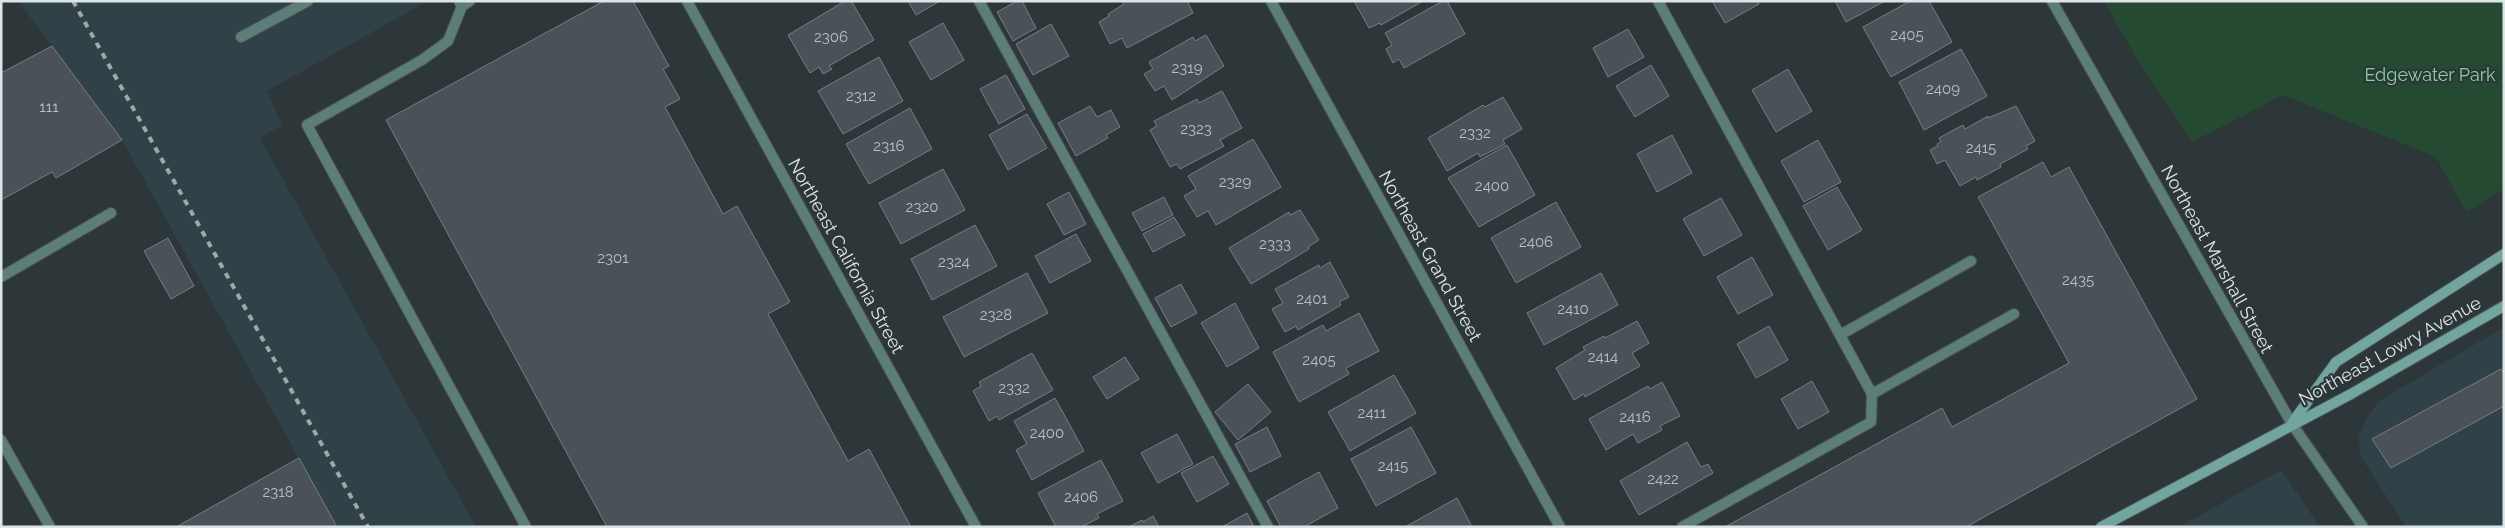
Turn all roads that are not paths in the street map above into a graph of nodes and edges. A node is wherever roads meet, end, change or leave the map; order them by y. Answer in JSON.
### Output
{"nodes":[{"id":1,"x":308,"y":1,"type":"edge"},
{"id":2,"x":687,"y":1,"type":"edge"},
{"id":3,"x":979,"y":1,"type":"edge"},
{"id":4,"x":1271,"y":1,"type":"edge"},
{"id":5,"x":1658,"y":1,"type":"edge"},
{"id":6,"x":2052,"y":1,"type":"edge"},
{"id":7,"x":464,"y":3,"type":"edge"},
{"id":8,"x":242,"y":37,"type":"dead end"},
{"id":9,"x":111,"y":213,"type":"dead end"},
{"id":10,"x":2504,"y":254,"type":"edge"},
{"id":11,"x":1971,"y":261,"type":"dead end"},
{"id":12,"x":1,"y":277,"type":"edge"},
{"id":13,"x":2504,"y":306,"type":"edge"},
{"id":14,"x":2014,"y":314,"type":"dead end"},
{"id":15,"x":1840,"y":334,"type":"junction"},
{"id":16,"x":1872,"y":394,"type":"junction"},
{"id":17,"x":2292,"y":424,"type":"junction"},
{"id":18,"x":1,"y":440,"type":"edge"},
{"id":19,"x":50,"y":527,"type":"edge"},
{"id":20,"x":526,"y":527,"type":"edge"},
{"id":21,"x":976,"y":527,"type":"edge"},
{"id":22,"x":1268,"y":527,"type":"edge"},
{"id":23,"x":1560,"y":527,"type":"edge"},
{"id":24,"x":1682,"y":527,"type":"edge"},
{"id":25,"x":2101,"y":527,"type":"edge"},
{"id":26,"x":2363,"y":527,"type":"edge"}],
"edges":[{"from":1,"to":8,"type":"street"},
{"from":2,"to":21,"type":"street","name":"Northeast California Street"},
{"from":3,"to":22,"type":"street"},
{"from":4,"to":23,"type":"street","name":"Northeast Grand Street"},
{"from":5,"to":15,"type":"street"},
{"from":6,"to":17,"type":"street","name":"Northeast Marshall Street"},
{"from":7,"to":20,"type":"street"},
{"from":9,"to":12,"type":"street"},
{"from":10,"to":17,"type":"main road","name":"Northeast Lowry Avenue"},
{"from":11,"to":15,"type":"street"},
{"from":13,"to":17,"type":"main road","name":"Northeast Lowry Avenue"},
{"from":14,"to":16,"type":"street"},
{"from":15,"to":16,"type":"street"},
{"from":16,"to":24,"type":"street"},
{"from":17,"to":25,"type":"main road","name":"Northeast Lowry Avenue"},
{"from":17,"to":26,"type":"street","name":"Northeast Marshall Street"},
{"from":18,"to":19,"type":"street"}]}
